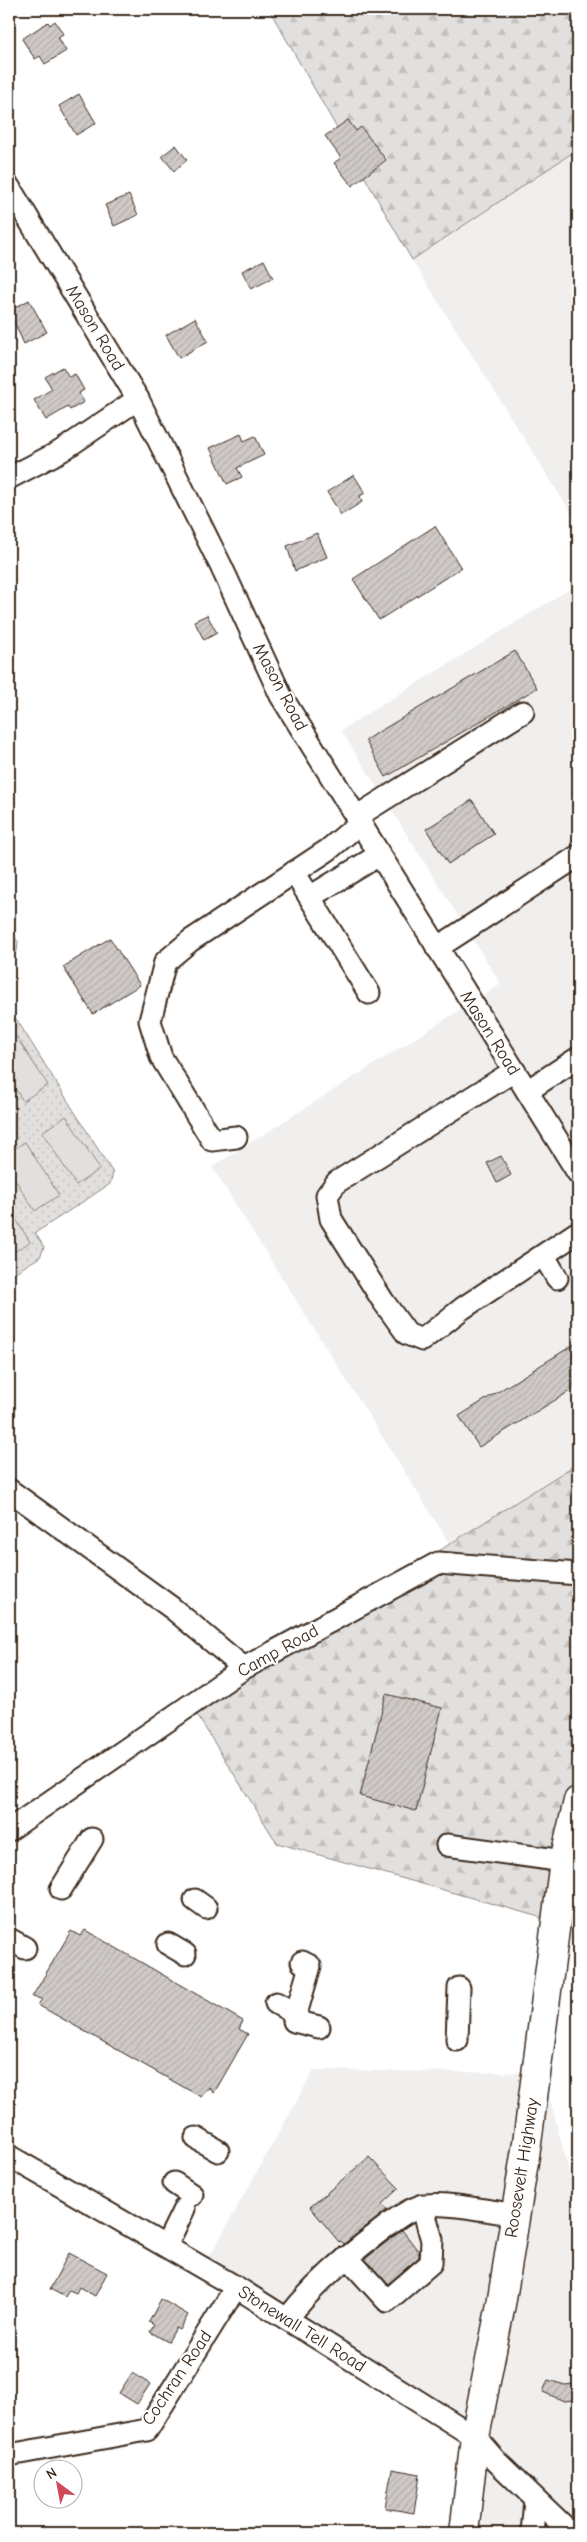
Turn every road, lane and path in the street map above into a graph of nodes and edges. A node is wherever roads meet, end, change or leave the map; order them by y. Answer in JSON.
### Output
{"nodes":[{"id":1,"x":9,"y":187,"type":"edge"},
{"id":2,"x":138,"y":399,"type":"junction"},
{"id":3,"x":9,"y":478,"type":"edge"},
{"id":4,"x":523,"y":712,"type":"dead end"},
{"id":5,"x":358,"y":820,"type":"junction"},
{"id":6,"x":379,"y":855,"type":"junction"},
{"id":7,"x":578,"y":856,"type":"edge"},
{"id":8,"x":294,"y":872,"type":"junction"},
{"id":9,"x":310,"y":897,"type":"junction"},
{"id":10,"x":437,"y":948,"type":"junction"},
{"id":11,"x":368,"y":993,"type":"dead end"},
{"id":12,"x":578,"y":1058,"type":"edge"},
{"id":13,"x":514,"y":1071,"type":"junction"},
{"id":14,"x":527,"y":1091,"type":"junction"},
{"id":15,"x":236,"y":1137,"type":"dead end"},
{"id":16,"x":578,"y":1173,"type":"edge"},
{"id":17,"x":578,"y":1232,"type":"edge"},
{"id":18,"x":544,"y":1256,"type":"junction"},
{"id":19,"x":557,"y":1278,"type":"dead end"},
{"id":20,"x":9,"y":1490,"type":"edge"},
{"id":21,"x":578,"y":1574,"type":"edge"},
{"id":22,"x":244,"y":1668,"type":"junction"},
{"id":23,"x":578,"y":1801,"type":"edge"},
{"id":24,"x":9,"y":1830,"type":"edge"},
{"id":25,"x":92,"y":1839,"type":"dead end"},
{"id":26,"x":447,"y":1845,"type":"dead end"},
{"id":27,"x":564,"y":1861,"type":"junction"},
{"id":28,"x":69,"y":1888,"type":"dead end"},
{"id":29,"x":302,"y":1962,"type":"dead end"},
{"id":30,"x":459,"y":1988,"type":"dead end"},
{"id":31,"x":276,"y":2002,"type":"dead end"},
{"id":32,"x":296,"y":2014,"type":"junction"},
{"id":33,"x":319,"y":2027,"type":"dead end"},
{"id":34,"x":457,"y":2040,"type":"dead end"},
{"id":35,"x":196,"y":2138,"type":"dead end"},
{"id":36,"x":218,"y":2151,"type":"dead end"},
{"id":37,"x":9,"y":2156,"type":"edge"},
{"id":38,"x":174,"y":2183,"type":"dead end"},
{"id":39,"x":422,"y":2205,"type":"junction"},
{"id":40,"x":516,"y":2215,"type":"junction"},
{"id":41,"x":166,"y":2246,"type":"junction"},
{"id":42,"x":347,"y":2257,"type":"junction"},
{"id":43,"x":236,"y":2287,"type":"junction"},
{"id":44,"x":287,"y":2319,"type":"junction"},
{"id":45,"x":476,"y":2437,"type":"junction"},
{"id":46,"x":9,"y":2455,"type":"edge"},
{"id":47,"x":535,"y":2500,"type":"junction"},
{"id":48,"x":464,"y":2533,"type":"edge"},
{"id":49,"x":532,"y":2533,"type":"edge"},
{"id":50,"x":571,"y":2533,"type":"edge"}],
"edges":[{"from":1,"to":2,"type":"street","name":"Mason Road"},
{"from":2,"to":3,"type":"street"},
{"from":2,"to":5,"type":"street","name":"Mason Road"},
{"from":4,"to":5,"type":"street"},
{"from":5,"to":6,"type":"street","name":"Mason Road"},
{"from":5,"to":8,"type":"street"},
{"from":6,"to":9,"type":"street"},
{"from":6,"to":10,"type":"street","name":"Mason Road"},
{"from":7,"to":10,"type":"street"},
{"from":8,"to":9,"type":"street"},
{"from":8,"to":15,"type":"street"},
{"from":9,"to":11,"type":"street"},
{"from":10,"to":13,"type":"street","name":"Mason Road"},
{"from":12,"to":14,"type":"street"},
{"from":13,"to":14,"type":"street","name":"Mason Road"},
{"from":13,"to":18,"type":"street"},
{"from":14,"to":16,"type":"street","name":"Mason Road"},
{"from":17,"to":18,"type":"street"},
{"from":18,"to":19,"type":"street"},
{"from":20,"to":22,"type":"street"},
{"from":21,"to":22,"type":"street","name":"Camp Road"},
{"from":22,"to":24,"type":"street","name":"Camp Road"},
{"from":23,"to":27,"type":"main road","name":"Roosevelt Highway"},
{"from":25,"to":28,"type":"street"},
{"from":26,"to":27,"type":"street"},
{"from":27,"to":40,"type":"main road","name":"Roosevelt Highway"},
{"from":29,"to":32,"type":"street"},
{"from":30,"to":34,"type":"street"},
{"from":31,"to":32,"type":"street"},
{"from":32,"to":33,"type":"street"},
{"from":35,"to":36,"type":"street"},
{"from":37,"to":41,"type":"street","name":"Stonewall Tell Road"},
{"from":38,"to":41,"type":"street"},
{"from":39,"to":40,"type":"street"},
{"from":39,"to":42,"type":"street"},
{"from":39,"to":42,"type":"street"},
{"from":40,"to":45,"type":"main road","name":"Roosevelt Highway"},
{"from":41,"to":43,"type":"street","name":"Stonewall Tell Road"},
{"from":42,"to":44,"type":"street"},
{"from":43,"to":44,"type":"street","name":"Stonewall Tell Road"},
{"from":43,"to":46,"type":"street","name":"Cochran Road"},
{"from":44,"to":45,"type":"street","name":"Stonewall Tell Road"},
{"from":45,"to":47,"type":"street","name":"Stonewall Tell Road"},
{"from":45,"to":48,"type":"main road","name":"Roosevelt Highway"},
{"from":47,"to":49,"type":"street"},
{"from":47,"to":50,"type":"street","name":"Stonewall Tell Road"}]}
